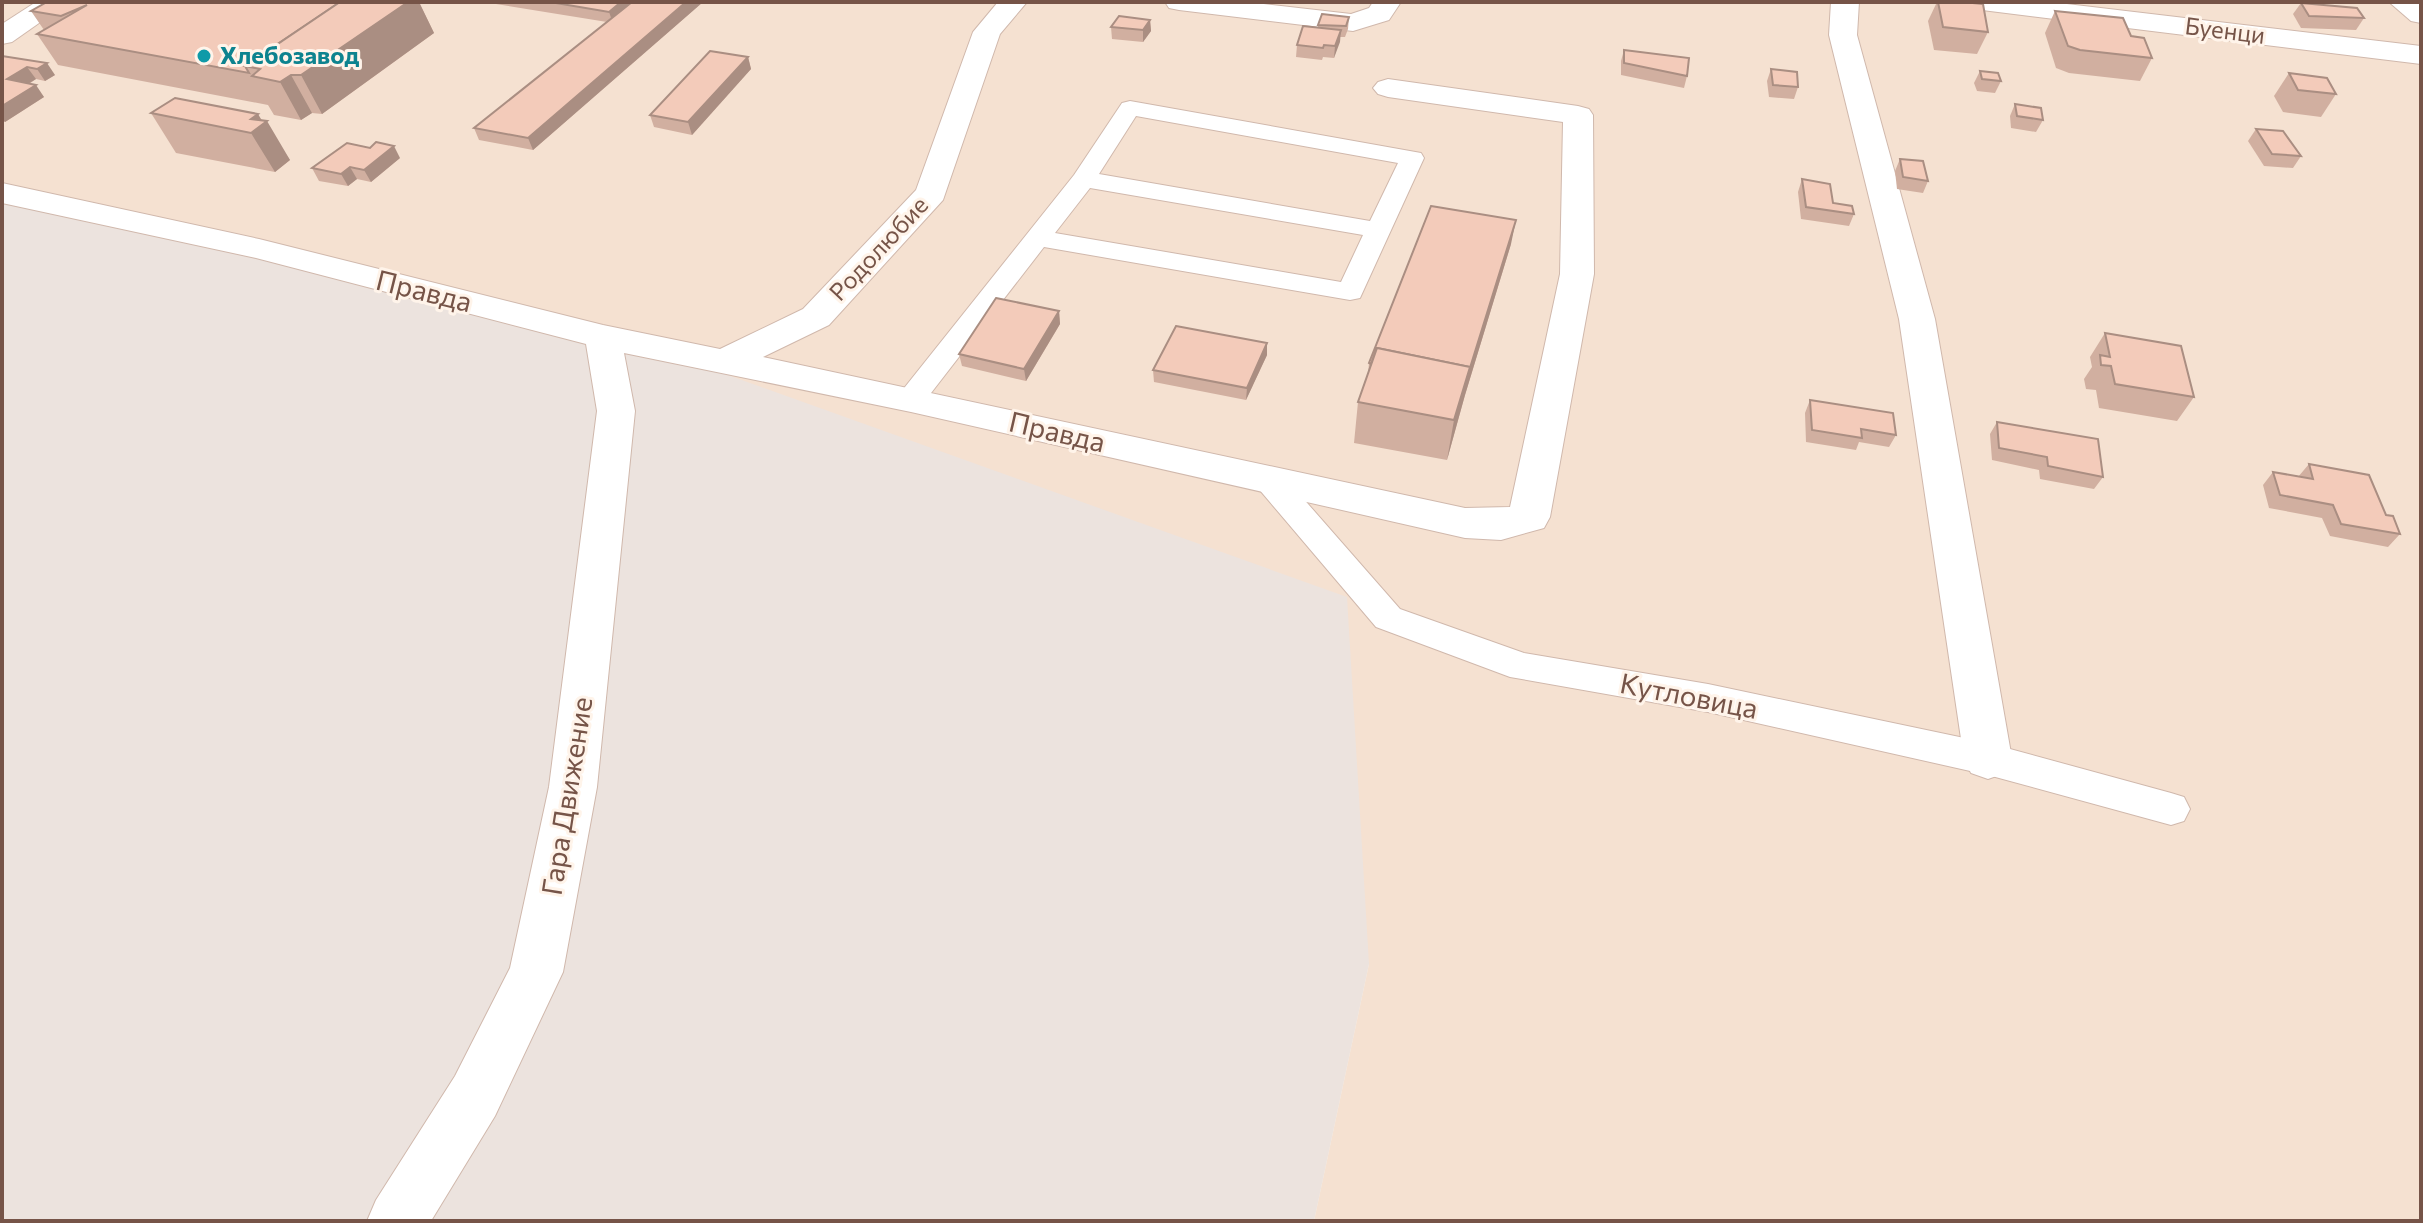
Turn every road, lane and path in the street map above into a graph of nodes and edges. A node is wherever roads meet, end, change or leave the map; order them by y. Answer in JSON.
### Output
{"nodes":[{"id":1,"x":55,"y":2,"type":"edge"},
{"id":2,"x":1013,"y":2,"type":"edge"},
{"id":3,"x":1179,"y":2,"type":"edge"},
{"id":4,"x":1387,"y":2,"type":"edge"},
{"id":5,"x":1845,"y":2,"type":"edge"},
{"id":6,"x":1982,"y":2,"type":"edge"},
{"id":7,"x":2403,"y":2,"type":"edge"},
{"id":8,"x":2421,"y":15,"type":"edge"},
{"id":9,"x":2,"y":36,"type":"edge"},
{"id":10,"x":2421,"y":55,"type":"edge"},
{"id":11,"x":1388,"y":88,"type":"dead end"},
{"id":12,"x":1084,"y":179,"type":"junction"},
{"id":13,"x":2,"y":193,"type":"edge"},
{"id":14,"x":1380,"y":230,"type":"junction"},
{"id":15,"x":1039,"y":238,"type":"junction"},
{"id":16,"x":603,"y":337,"type":"junction"},
{"id":17,"x":727,"y":360,"type":"junction"},
{"id":18,"x":911,"y":399,"type":"junction"},
{"id":19,"x":1269,"y":480,"type":"junction"},
{"id":20,"x":1988,"y":759,"type":"junction"},
{"id":21,"x":2171,"y":809,"type":"dead end"},
{"id":22,"x":397,"y":1221,"type":"edge"}],
"edges":[{"from":1,"to":9,"type":"street"},
{"from":2,"to":17,"type":"street","name":"Родолюбие"},
{"from":3,"to":4,"type":"street"},
{"from":5,"to":20,"type":"street"},
{"from":6,"to":10,"type":"street","name":"Буенци"},
{"from":7,"to":8,"type":"street"},
{"from":11,"to":19,"type":"street","name":"Правда"},
{"from":12,"to":14,"type":"lane"},
{"from":12,"to":14,"type":"lane"},
{"from":12,"to":15,"type":"lane"},
{"from":13,"to":16,"type":"street","name":"Правда"},
{"from":14,"to":15,"type":"lane"},
{"from":15,"to":18,"type":"lane"},
{"from":16,"to":17,"type":"street","name":"Правда"},
{"from":16,"to":22,"type":"street","name":"Гара Движение"},
{"from":17,"to":18,"type":"street","name":"Правда"},
{"from":18,"to":19,"type":"street","name":"Правда"},
{"from":19,"to":20,"type":"lane","name":"Кутловица"},
{"from":20,"to":21,"type":"lane","name":"Кутловица"}]}
